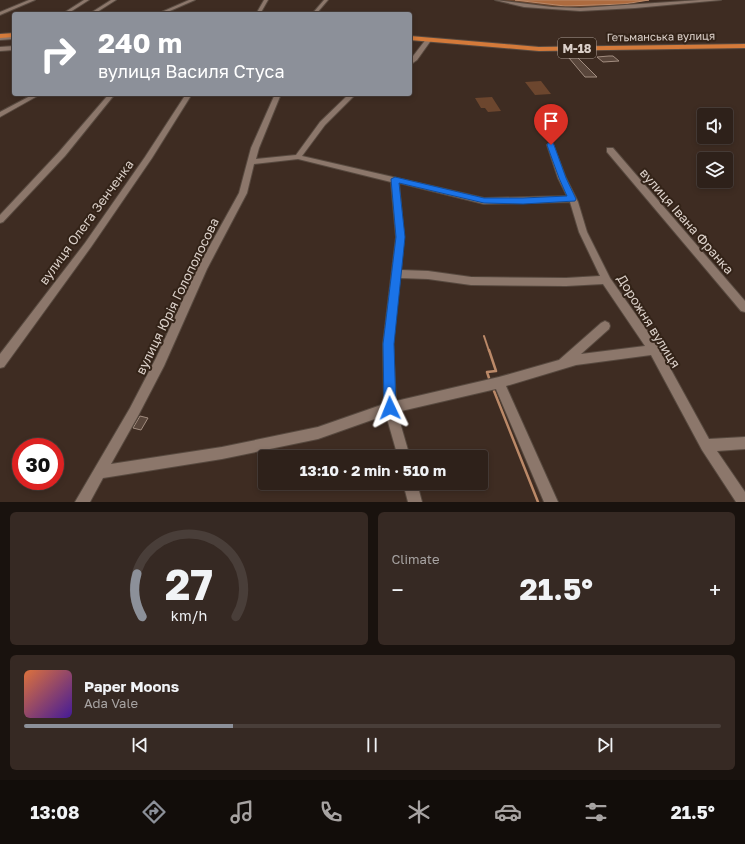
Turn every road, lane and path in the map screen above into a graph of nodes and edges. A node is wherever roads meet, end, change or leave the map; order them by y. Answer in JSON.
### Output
{"nodes":[{"id":1,"x":33,"y":0,"type":"edge"},
{"id":2,"x":87,"y":0,"type":"edge"},
{"id":3,"x":114,"y":0,"type":"edge"},
{"id":4,"x":193,"y":0,"type":"edge"},
{"id":5,"x":266,"y":0,"type":"edge"},
{"id":6,"x":325,"y":0,"type":"edge"},
{"id":7,"x":332,"y":0,"type":"edge"},
{"id":8,"x":497,"y":0,"type":"edge"},
{"id":9,"x":719,"y":0,"type":"edge"},
{"id":10,"x":73,"y":8,"type":"junction"},
{"id":11,"x":81,"y":9,"type":"dead end"},
{"id":12,"x":67,"y":12,"type":"edge"},
{"id":13,"x":90,"y":12,"type":"edge"},
{"id":14,"x":164,"y":12,"type":"edge"},
{"id":15,"x":259,"y":12,"type":"edge"},
{"id":16,"x":316,"y":12,"type":"edge"},
{"id":17,"x":0,"y":14,"type":"edge"},
{"id":18,"x":12,"y":35,"type":"edge"},
{"id":19,"x":0,"y":36,"type":"edge"},
{"id":20,"x":412,"y":38,"type":"edge"},
{"id":21,"x":429,"y":39,"type":"junction"},
{"id":22,"x":745,"y":46,"type":"edge"},
{"id":23,"x":12,"y":48,"type":"edge"},
{"id":24,"x":0,"y":49,"type":"edge"},
{"id":25,"x":412,"y":62,"type":"edge"},
{"id":26,"x":34,"y":96,"type":"edge"},
{"id":27,"x":110,"y":96,"type":"edge"},
{"id":28,"x":188,"y":96,"type":"edge"},
{"id":29,"x":277,"y":96,"type":"edge"},
{"id":30,"x":351,"y":96,"type":"edge"},
{"id":31,"x":0,"y":109,"type":"edge"},
{"id":32,"x":10,"y":110,"type":"junction"},
{"id":33,"x":0,"y":115,"type":"edge"},
{"id":34,"x":551,"y":145,"type":"dead end"},
{"id":35,"x":610,"y":150,"type":"dead end"},
{"id":36,"x":298,"y":157,"type":"junction"},
{"id":37,"x":252,"y":162,"type":"junction"},
{"id":38,"x":395,"y":179,"type":"junction"},
{"id":39,"x":572,"y":199,"type":"junction"},
{"id":40,"x":0,"y":220,"type":"edge"},
{"id":41,"x":397,"y":274,"type":"junction"},
{"id":42,"x":606,"y":280,"type":"junction"},
{"id":43,"x":745,"y":308,"type":"edge"},
{"id":44,"x":605,"y":326,"type":"dead end"},
{"id":45,"x":654,"y":350,"type":"junction"},
{"id":46,"x":0,"y":363,"type":"edge"},
{"id":47,"x":561,"y":364,"type":"junction"},
{"id":48,"x":499,"y":383,"type":"junction"},
{"id":49,"x":390,"y":408,"type":"junction"},
{"id":50,"x":745,"y":443,"type":"edge"},
{"id":51,"x":706,"y":446,"type":"junction"},
{"id":52,"x":402,"y":450,"type":"edge"},
{"id":53,"x":100,"y":472,"type":"junction"},
{"id":54,"x":412,"y":490,"type":"edge"},
{"id":55,"x":82,"y":502,"type":"edge"},
{"id":56,"x":415,"y":502,"type":"edge"},
{"id":57,"x":551,"y":502,"type":"edge"},
{"id":58,"x":744,"y":502,"type":"edge"}],
"edges":[{"from":1,"to":17,"type":"street"},
{"from":2,"to":10,"type":"street"},
{"from":3,"to":13,"type":"street"},
{"from":4,"to":14,"type":"street"},
{"from":5,"to":15,"type":"street"},
{"from":6,"to":7,"type":"street"},
{"from":6,"to":16,"type":"street"},
{"from":8,"to":9,"type":"street"},
{"from":10,"to":11,"type":"street"},
{"from":10,"to":12,"type":"street"},
{"from":18,"to":19,"type":"highway"},
{"from":20,"to":21,"type":"highway","name":"Гетьманська вулиця","number":"М-18"},
{"from":21,"to":22,"type":"highway","name":"Гетьманська вулиця","number":"М-18"},
{"from":21,"to":25,"type":"street"},
{"from":23,"to":24,"type":"street"},
{"from":26,"to":32,"type":"street"},
{"from":27,"to":40,"type":"street"},
{"from":28,"to":46,"type":"street","name":"вулиця Олега Зенченка"},
{"from":29,"to":37,"type":"street","name":"вулиця Юрія Голополосова"},
{"from":30,"to":36,"type":"street"},
{"from":31,"to":32,"type":"street"},
{"from":32,"to":33,"type":"street"},
{"from":34,"to":39,"type":"street","name":"Дорожня вулиця"},
{"from":35,"to":43,"type":"street","name":"вулиця Івана Франка"},
{"from":36,"to":37,"type":"street"},
{"from":36,"to":38,"type":"street"},
{"from":37,"to":53,"type":"street","name":"вулиця Юрія Голополосова"},
{"from":38,"to":39,"type":"street"},
{"from":38,"to":41,"type":"street"},
{"from":39,"to":42,"type":"street","name":"Дорожня вулиця"},
{"from":41,"to":42,"type":"street"},
{"from":41,"to":49,"type":"street"},
{"from":42,"to":45,"type":"street","name":"Дорожня вулиця"},
{"from":44,"to":47,"type":"street"},
{"from":45,"to":47,"type":"street"},
{"from":45,"to":51,"type":"street","name":"Дорожня вулиця"},
{"from":47,"to":48,"type":"street"},
{"from":48,"to":49,"type":"street"},
{"from":48,"to":57,"type":"street"},
{"from":49,"to":52,"type":"street"},
{"from":49,"to":53,"type":"street"},
{"from":50,"to":51,"type":"street"},
{"from":51,"to":58,"type":"street","name":"Дорожня вулиця"},
{"from":53,"to":55,"type":"street","name":"вулиця Юрія Голополосова"},
{"from":54,"to":56,"type":"street"}]}
